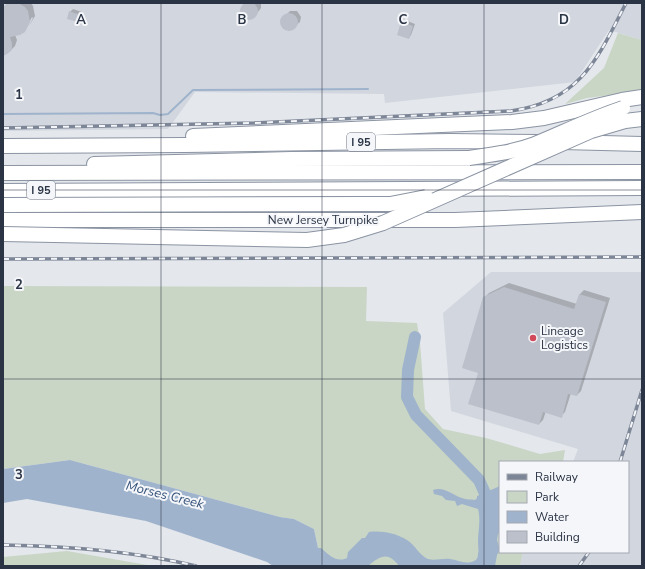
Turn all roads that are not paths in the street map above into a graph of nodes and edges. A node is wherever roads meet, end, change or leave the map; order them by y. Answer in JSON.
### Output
{"nodes":[{"id":1,"x":642,"y":97,"type":"edge"},
{"id":2,"x":642,"y":104,"type":"edge"},
{"id":3,"x":624,"y":115,"type":"junction"},
{"id":4,"x":642,"y":119,"type":"edge"},
{"id":5,"x":642,"y":144,"type":"edge"},
{"id":6,"x":79,"y":145,"type":"junction"},
{"id":7,"x":3,"y":146,"type":"edge"},
{"id":8,"x":3,"y":166,"type":"edge"},
{"id":9,"x":79,"y":169,"type":"junction"},
{"id":10,"x":642,"y":172,"type":"edge"},
{"id":11,"x":3,"y":173,"type":"edge"},
{"id":12,"x":482,"y":178,"type":"junction"},
{"id":13,"x":642,"y":188,"type":"edge"},
{"id":14,"x":3,"y":191,"type":"edge"},
{"id":15,"x":3,"y":205,"type":"edge"},
{"id":16,"x":642,"y":212,"type":"edge"},
{"id":17,"x":3,"y":220,"type":"edge"},
{"id":18,"x":3,"y":234,"type":"edge"}],
"edges":[{"from":1,"to":6,"type":"highway"},
{"from":2,"to":3,"type":"highway"},
{"from":3,"to":4,"type":"highway"},
{"from":3,"to":9,"type":"highway","bridge":true},
{"from":3,"to":12,"type":"highway","bridge":true},
{"from":5,"to":6,"type":"highway","number":"I 95"},
{"from":6,"to":7,"type":"highway","number":"I 95"},
{"from":8,"to":9,"type":"highway"},
{"from":9,"to":10,"type":"highway","number":"I 95"},
{"from":9,"to":11,"type":"highway","number":"I 95"},
{"from":12,"to":15,"type":"highway","bridge":true},
{"from":12,"to":18,"type":"highway","bridge":true},
{"from":13,"to":14,"type":"highway","number":"I 95"},
{"from":16,"to":17,"type":"highway","name":"New Jersey Turnpike"}]}
